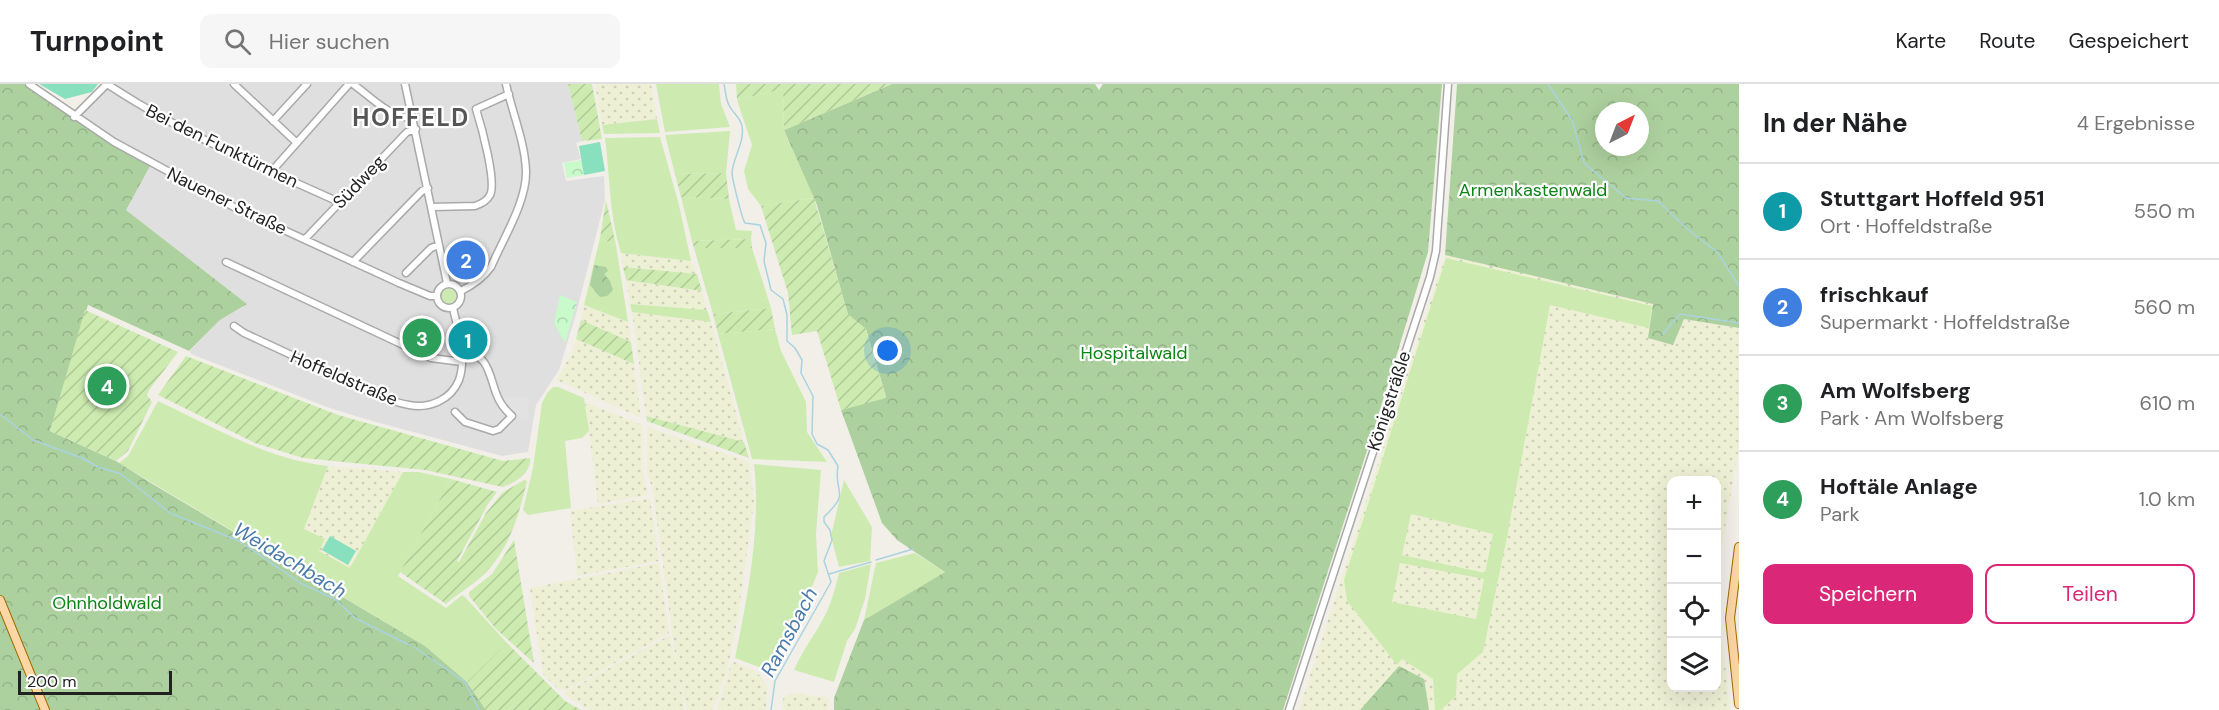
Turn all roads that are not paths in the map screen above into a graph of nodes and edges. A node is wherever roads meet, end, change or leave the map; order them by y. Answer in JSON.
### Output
{"nodes":[{"id":1,"x":29,"y":84,"type":"edge"},
{"id":2,"x":107,"y":84,"type":"edge"},
{"id":3,"x":234,"y":84,"type":"edge"},
{"id":4,"x":307,"y":84,"type":"edge"},
{"id":5,"x":351,"y":84,"type":"edge"},
{"id":6,"x":405,"y":84,"type":"edge"},
{"id":7,"x":506,"y":84,"type":"edge"},
{"id":8,"x":1448,"y":84,"type":"edge"},
{"id":9,"x":509,"y":94,"type":"junction"},
{"id":10,"x":72,"y":115,"type":"junction"},
{"id":11,"x":414,"y":118,"type":"junction"},
{"id":12,"x":273,"y":121,"type":"junction"},
{"id":13,"x":416,"y":129,"type":"junction"},
{"id":14,"x":297,"y":143,"type":"junction"},
{"id":15,"x":272,"y":172,"type":"junction"},
{"id":16,"x":428,"y":188,"type":"junction"},
{"id":17,"x":339,"y":202,"type":"junction"},
{"id":18,"x":432,"y":207,"type":"junction"},
{"id":19,"x":305,"y":239,"type":"junction"},
{"id":20,"x":439,"y":244,"type":"junction"},
{"id":21,"x":226,"y":262,"type":"dead end"},
{"id":22,"x":353,"y":262,"type":"junction"},
{"id":23,"x":406,"y":273,"type":"dead end"},
{"id":24,"x":447,"y":283,"type":"junction"},
{"id":25,"x":461,"y":291,"type":"junction"},
{"id":26,"x":437,"y":296,"type":"junction"},
{"id":27,"x":453,"y":308,"type":"junction"},
{"id":28,"x":234,"y":326,"type":"dead end"},
{"id":29,"x":462,"y":353,"type":"junction"},
{"id":30,"x":462,"y":362,"type":"junction"},
{"id":31,"x":455,"y":412,"type":"dead end"},
{"id":32,"x":1739,"y":547,"type":"edge"},
{"id":33,"x":0,"y":600,"type":"edge"},
{"id":34,"x":1739,"y":704,"type":"edge"},
{"id":35,"x":45,"y":710,"type":"edge"},
{"id":36,"x":1289,"y":710,"type":"edge"}],
"edges":[{"from":1,"to":10,"type":"street","name":"Nauener Straße"},
{"from":2,"to":10,"type":"street"},
{"from":2,"to":15,"type":"street","name":"Bei den Funktürmen"},
{"from":3,"to":12,"type":"street"},
{"from":4,"to":12,"type":"street"},
{"from":5,"to":11,"type":"street"},
{"from":5,"to":14,"type":"street"},
{"from":6,"to":11,"type":"street"},
{"from":7,"to":9,"type":"street"},
{"from":8,"to":36,"type":"street","name":"Königsträßle"},
{"from":9,"to":18,"type":"street"},
{"from":9,"to":25,"type":"street"},
{"from":10,"to":19,"type":"street","name":"Nauener Straße"},
{"from":11,"to":13,"type":"street"},
{"from":12,"to":14,"type":"street"},
{"from":13,"to":16,"type":"street"},
{"from":13,"to":17,"type":"street","name":"Südweg"},
{"from":14,"to":15,"type":"street"},
{"from":15,"to":17,"type":"street","name":"Bei den Funktürmen"},
{"from":16,"to":18,"type":"street"},
{"from":16,"to":22,"type":"street"},
{"from":17,"to":19,"type":"street","name":"Südweg"},
{"from":18,"to":20,"type":"street"},
{"from":19,"to":22,"type":"street","name":"Nauener Straße"},
{"from":20,"to":23,"type":"street"},
{"from":20,"to":24,"type":"street"},
{"from":21,"to":30,"type":"street"},
{"from":22,"to":26,"type":"street","name":"Nauener Straße"},
{"from":24,"to":25,"type":"street"},
{"from":24,"to":26,"type":"street"},
{"from":25,"to":27,"type":"street"},
{"from":26,"to":27,"type":"street"},
{"from":27,"to":29,"type":"street","name":"Hoffeldstraße"},
{"from":28,"to":30,"type":"street","name":"Hoffeldstraße"},
{"from":29,"to":30,"type":"street","name":"Hoffeldstraße"},
{"from":29,"to":31,"type":"street"},
{"from":32,"to":34,"type":"main road"},
{"from":33,"to":35,"type":"main road"}]}
